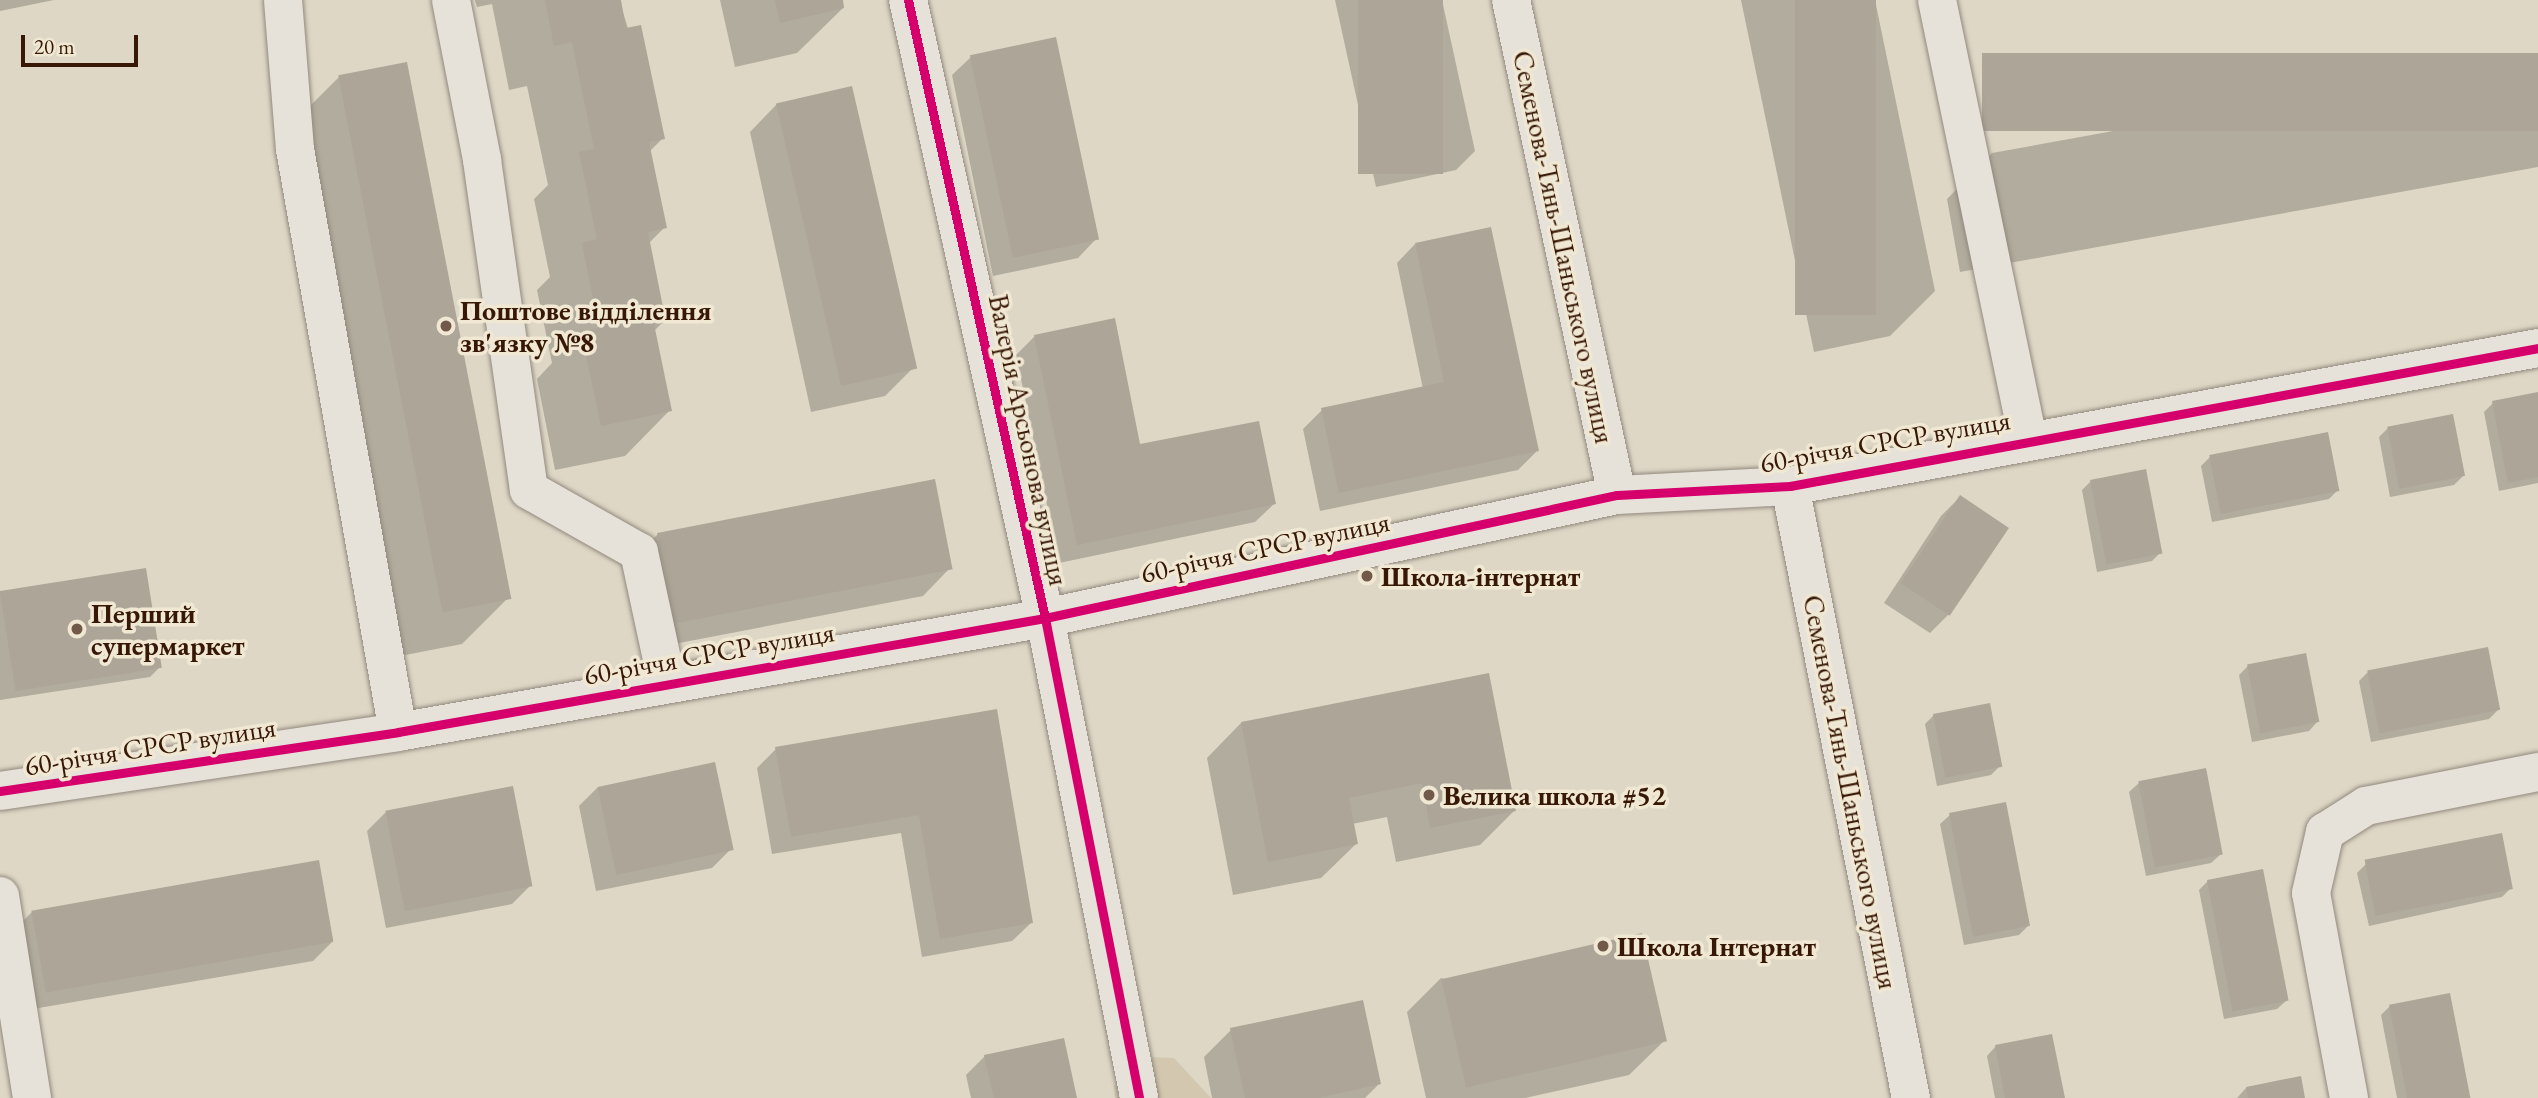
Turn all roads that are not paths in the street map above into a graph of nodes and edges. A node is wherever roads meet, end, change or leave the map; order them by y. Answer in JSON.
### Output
{"nodes":[{"id":1,"x":283,"y":0,"type":"edge"},
{"id":2,"x":451,"y":0,"type":"edge"},
{"id":3,"x":908,"y":0,"type":"edge"},
{"id":4,"x":1511,"y":0,"type":"edge"},
{"id":5,"x":1937,"y":0,"type":"edge"},
{"id":6,"x":2538,"y":348,"type":"edge"},
{"id":7,"x":2028,"y":440,"type":"junction"},
{"id":8,"x":1790,"y":486,"type":"junction"},
{"id":9,"x":1618,"y":495,"type":"junction"},
{"id":10,"x":1045,"y":618,"type":"junction"},
{"id":11,"x":667,"y":683,"type":"junction"},
{"id":12,"x":398,"y":732,"type":"junction"},
{"id":13,"x":2538,"y":772,"type":"edge"},
{"id":14,"x":0,"y":791,"type":"edge"},
{"id":15,"x":0,"y":897,"type":"edge"},
{"id":16,"x":32,"y":1098,"type":"edge"},
{"id":17,"x":1139,"y":1098,"type":"edge"},
{"id":18,"x":1912,"y":1098,"type":"edge"},
{"id":19,"x":2349,"y":1098,"type":"edge"}],
"edges":[{"from":1,"to":12,"type":"street"},
{"from":2,"to":11,"type":"street"},
{"from":3,"to":10,"type":"street","name":"Валерія Арсьонова вулиця"},
{"from":4,"to":9,"type":"street","name":"Семенова-Тянь-Шаньського вулиця"},
{"from":5,"to":7,"type":"street"},
{"from":6,"to":7,"type":"street","name":"60-річчя СРСР вулиця"},
{"from":7,"to":8,"type":"street","name":"60-річчя СРСР вулиця"},
{"from":8,"to":9,"type":"street","name":"60-річчя СРСР вулиця"},
{"from":8,"to":18,"type":"street","name":"Семенова-Тянь-Шаньського вулиця"},
{"from":9,"to":10,"type":"street","name":"60-річчя СРСР вулиця"},
{"from":10,"to":11,"type":"street","name":"60-річчя СРСР вулиця"},
{"from":10,"to":17,"type":"street","name":"Валерія Арсьонова вулиця"},
{"from":11,"to":12,"type":"street","name":"60-річчя СРСР вулиця"},
{"from":12,"to":14,"type":"street","name":"60-річчя СРСР вулиця"},
{"from":13,"to":19,"type":"street"},
{"from":15,"to":16,"type":"street"}]}
